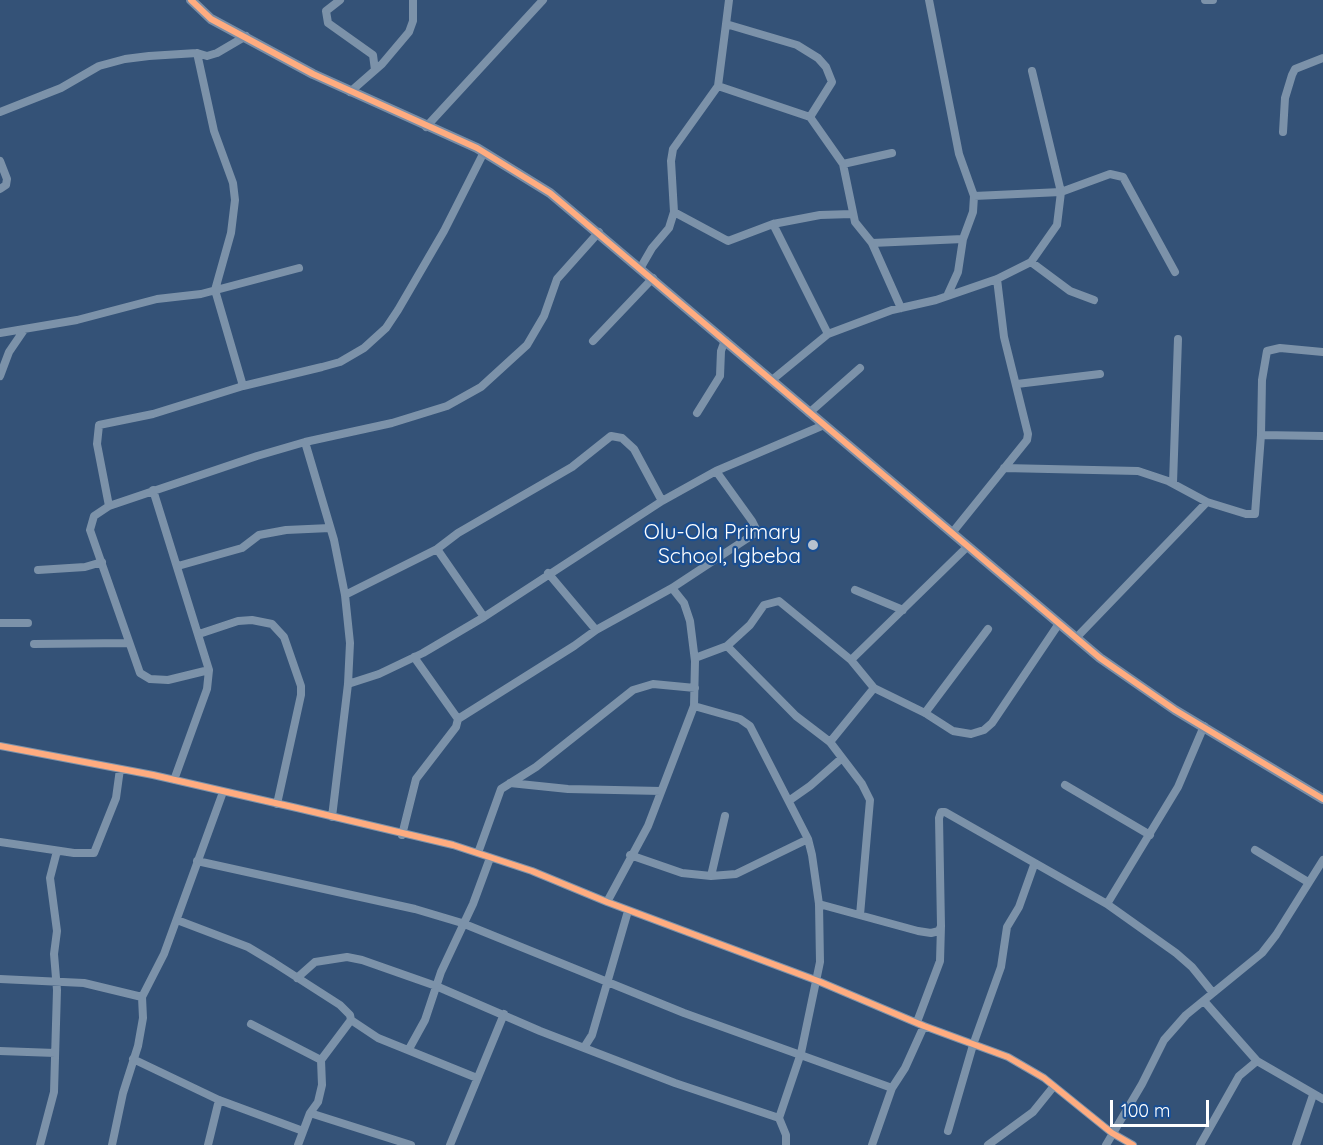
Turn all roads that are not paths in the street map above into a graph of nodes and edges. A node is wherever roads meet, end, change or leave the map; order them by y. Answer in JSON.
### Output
{"nodes":[{"id":1,"x":191,"y":0,"type":"edge"},
{"id":2,"x":340,"y":0,"type":"edge"},
{"id":3,"x":413,"y":0,"type":"edge"},
{"id":4,"x":543,"y":0,"type":"edge"},
{"id":5,"x":729,"y":0,"type":"edge"},
{"id":6,"x":929,"y":0,"type":"edge"},
{"id":7,"x":1205,"y":0,"type":"edge"},
{"id":8,"x":1213,"y":0,"type":"edge"},
{"id":9,"x":726,"y":24,"type":"junction"},
{"id":10,"x":246,"y":36,"type":"junction"},
{"id":11,"x":197,"y":52,"type":"junction"},
{"id":12,"x":1323,"y":58,"type":"edge"},
{"id":13,"x":375,"y":70,"type":"junction"},
{"id":14,"x":1032,"y":71,"type":"dead end"},
{"id":15,"x":718,"y":86,"type":"junction"},
{"id":16,"x":350,"y":92,"type":"junction"},
{"id":17,"x":0,"y":112,"type":"edge"},
{"id":18,"x":810,"y":117,"type":"junction"},
{"id":19,"x":426,"y":127,"type":"junction"},
{"id":20,"x":1283,"y":132,"type":"dead end"},
{"id":21,"x":484,"y":152,"type":"junction"},
{"id":22,"x":892,"y":153,"type":"dead end"},
{"id":23,"x":0,"y":161,"type":"edge"},
{"id":24,"x":843,"y":164,"type":"junction"},
{"id":25,"x":0,"y":189,"type":"edge"},
{"id":26,"x":1061,"y":192,"type":"junction"},
{"id":27,"x":974,"y":196,"type":"junction"},
{"id":28,"x":674,"y":212,"type":"junction"},
{"id":29,"x":852,"y":214,"type":"junction"},
{"id":30,"x":773,"y":224,"type":"junction"},
{"id":31,"x":599,"y":231,"type":"junction"},
{"id":32,"x":963,"y":239,"type":"junction"},
{"id":33,"x":872,"y":243,"type":"junction"},
{"id":34,"x":1031,"y":262,"type":"junction"},
{"id":35,"x":641,"y":267,"type":"junction"},
{"id":36,"x":299,"y":268,"type":"dead end"},
{"id":37,"x":1174,"y":272,"type":"dead end"},
{"id":38,"x":653,"y":278,"type":"junction"},
{"id":39,"x":997,"y":279,"type":"junction"},
{"id":40,"x":215,"y":290,"type":"junction"},
{"id":41,"x":948,"y":294,"type":"junction"},
{"id":42,"x":1094,"y":300,"type":"dead end"},
{"id":43,"x":901,"y":308,"type":"junction"},
{"id":44,"x":24,"y":330,"type":"junction"},
{"id":45,"x":0,"y":333,"type":"edge"},
{"id":46,"x":828,"y":334,"type":"junction"},
{"id":47,"x":1178,"y":339,"type":"dead end"},
{"id":48,"x":725,"y":340,"type":"junction"},
{"id":49,"x":593,"y":341,"type":"dead end"},
{"id":50,"x":1323,"y":352,"type":"edge"},
{"id":51,"x":860,"y":368,"type":"dead end"},
{"id":52,"x":1100,"y":374,"type":"dead end"},
{"id":53,"x":0,"y":376,"type":"edge"},
{"id":54,"x":772,"y":380,"type":"junction"},
{"id":55,"x":1017,"y":384,"type":"junction"},
{"id":56,"x":243,"y":386,"type":"junction"},
{"id":57,"x":697,"y":413,"type":"dead end"},
{"id":58,"x":809,"y":413,"type":"junction"},
{"id":59,"x":824,"y":425,"type":"junction"},
{"id":60,"x":1261,"y":435,"type":"junction"},
{"id":61,"x":1323,"y":436,"type":"edge"},
{"id":62,"x":305,"y":442,"type":"junction"},
{"id":63,"x":1004,"y":468,"type":"junction"},
{"id":64,"x":716,"y":471,"type":"junction"},
{"id":65,"x":1173,"y":483,"type":"junction"},
{"id":66,"x":153,"y":490,"type":"junction"},
{"id":67,"x":662,"y":501,"type":"junction"},
{"id":68,"x":1207,"y":502,"type":"junction"},
{"id":69,"x":109,"y":506,"type":"junction"},
{"id":70,"x":330,"y":528,"type":"junction"},
{"id":71,"x":952,"y":533,"type":"junction"},
{"id":72,"x":966,"y":547,"type":"junction"},
{"id":73,"x":437,"y":549,"type":"junction"},
{"id":74,"x":102,"y":562,"type":"junction"},
{"id":75,"x":178,"y":566,"type":"junction"},
{"id":76,"x":38,"y":570,"type":"dead end"},
{"id":77,"x":548,"y":573,"type":"junction"},
{"id":78,"x":672,"y":588,"type":"junction"},
{"id":79,"x":855,"y":590,"type":"dead end"},
{"id":80,"x":345,"y":595,"type":"junction"},
{"id":81,"x":903,"y":610,"type":"junction"},
{"id":82,"x":484,"y":617,"type":"junction"},
{"id":83,"x":0,"y":623,"type":"edge"},
{"id":84,"x":28,"y":623,"type":"dead end"},
{"id":85,"x":1058,"y":625,"type":"junction"},
{"id":86,"x":988,"y":629,"type":"dead end"},
{"id":87,"x":596,"y":630,"type":"junction"},
{"id":88,"x":199,"y":634,"type":"junction"},
{"id":89,"x":1077,"y":637,"type":"junction"},
{"id":90,"x":128,"y":643,"type":"junction"},
{"id":91,"x":34,"y":644,"type":"dead end"},
{"id":92,"x":727,"y":646,"type":"junction"},
{"id":93,"x":414,"y":657,"type":"junction"},
{"id":94,"x":695,"y":658,"type":"junction"},
{"id":95,"x":851,"y":660,"type":"junction"},
{"id":96,"x":209,"y":670,"type":"junction"},
{"id":97,"x":348,"y":684,"type":"junction"},
{"id":98,"x":695,"y":688,"type":"junction"},
{"id":99,"x":874,"y":688,"type":"junction"},
{"id":100,"x":694,"y":706,"type":"junction"},
{"id":101,"x":925,"y":712,"type":"junction"},
{"id":102,"x":458,"y":718,"type":"junction"},
{"id":103,"x":1204,"y":726,"type":"junction"},
{"id":104,"x":831,"y":742,"type":"junction"},
{"id":105,"x":0,"y":746,"type":"edge"},
{"id":106,"x":842,"y":758,"type":"junction"},
{"id":107,"x":120,"y":770,"type":"junction"},
{"id":108,"x":174,"y":780,"type":"junction"},
{"id":109,"x":509,"y":783,"type":"junction"},
{"id":110,"x":1065,"y":785,"type":"dead end"},
{"id":111,"x":661,"y":791,"type":"junction"},
{"id":112,"x":223,"y":792,"type":"junction"},
{"id":113,"x":1323,"y":799,"type":"edge"},
{"id":114,"x":790,"y":800,"type":"junction"},
{"id":115,"x":277,"y":804,"type":"junction"},
{"id":116,"x":726,"y":816,"type":"dead end"},
{"id":117,"x":332,"y":817,"type":"junction"},
{"id":118,"x":402,"y":835,"type":"junction"},
{"id":119,"x":1150,"y":835,"type":"junction"},
{"id":120,"x":808,"y":839,"type":"junction"},
{"id":121,"x":0,"y":842,"type":"edge"},
{"id":122,"x":1255,"y":850,"type":"dead end"},
{"id":123,"x":57,"y":851,"type":"junction"},
{"id":124,"x":478,"y":853,"type":"junction"},
{"id":125,"x":630,"y":855,"type":"junction"},
{"id":126,"x":490,"y":858,"type":"junction"},
{"id":127,"x":1323,"y":860,"type":"edge"},
{"id":128,"x":197,"y":861,"type":"junction"},
{"id":129,"x":1034,"y":865,"type":"junction"},
{"id":130,"x":711,"y":876,"type":"junction"},
{"id":131,"x":1308,"y":882,"type":"junction"},
{"id":132,"x":606,"y":902,"type":"junction"},
{"id":133,"x":819,"y":904,"type":"junction"},
{"id":134,"x":1107,"y":904,"type":"junction"},
{"id":135,"x":628,"y":911,"type":"junction"},
{"id":136,"x":860,"y":915,"type":"junction"},
{"id":137,"x":177,"y":920,"type":"junction"},
{"id":138,"x":462,"y":923,"type":"junction"},
{"id":139,"x":941,"y":926,"type":"junction"},
{"id":140,"x":297,"y":978,"type":"junction"},
{"id":141,"x":0,"y":979,"type":"edge"},
{"id":142,"x":55,"y":981,"type":"junction"},
{"id":143,"x":606,"y":981,"type":"junction"},
{"id":144,"x":818,"y":981,"type":"junction"},
{"id":145,"x":436,"y":986,"type":"junction"},
{"id":146,"x":1213,"y":993,"type":"junction"},
{"id":147,"x":142,"y":997,"type":"junction"},
{"id":148,"x":1204,"y":1001,"type":"junction"},
{"id":149,"x":504,"y":1014,"type":"junction"},
{"id":150,"x":351,"y":1020,"type":"junction"},
{"id":151,"x":251,"y":1024,"type":"dead end"},
{"id":152,"x":920,"y":1024,"type":"junction"},
{"id":153,"x":973,"y":1045,"type":"junction"},
{"id":154,"x":585,"y":1046,"type":"junction"},
{"id":155,"x":409,"y":1049,"type":"junction"},
{"id":156,"x":0,"y":1051,"type":"edge"},
{"id":157,"x":55,"y":1053,"type":"junction"},
{"id":158,"x":801,"y":1053,"type":"junction"},
{"id":159,"x":133,"y":1059,"type":"junction"},
{"id":160,"x":321,"y":1059,"type":"junction"},
{"id":161,"x":1257,"y":1061,"type":"junction"},
{"id":162,"x":477,"y":1078,"type":"junction"},
{"id":163,"x":1054,"y":1086,"type":"junction"},
{"id":164,"x":892,"y":1088,"type":"junction"},
{"id":165,"x":1312,"y":1095,"type":"junction"},
{"id":166,"x":1323,"y":1099,"type":"edge"},
{"id":167,"x":219,"y":1100,"type":"junction"},
{"id":168,"x":310,"y":1113,"type":"junction"},
{"id":169,"x":779,"y":1118,"type":"junction"},
{"id":170,"x":303,"y":1131,"type":"junction"},
{"id":171,"x":948,"y":1131,"type":"dead end"},
{"id":172,"x":1112,"y":1133,"type":"junction"},
{"id":173,"x":381,"y":1141,"type":"edge"},
{"id":174,"x":40,"y":1145,"type":"edge"},
{"id":175,"x":112,"y":1145,"type":"edge"},
{"id":176,"x":208,"y":1145,"type":"edge"},
{"id":177,"x":298,"y":1145,"type":"edge"},
{"id":178,"x":411,"y":1145,"type":"edge"},
{"id":179,"x":450,"y":1145,"type":"edge"},
{"id":180,"x":786,"y":1145,"type":"edge"},
{"id":181,"x":872,"y":1145,"type":"edge"},
{"id":182,"x":988,"y":1145,"type":"edge"},
{"id":183,"x":1106,"y":1145,"type":"edge"},
{"id":184,"x":1133,"y":1145,"type":"edge"},
{"id":185,"x":1200,"y":1145,"type":"edge"},
{"id":186,"x":1296,"y":1145,"type":"edge"}],
"edges":[{"from":1,"to":10,"type":"street"},
{"from":2,"to":13,"type":"street"},
{"from":3,"to":13,"type":"street"},
{"from":4,"to":19,"type":"street"},
{"from":5,"to":9,"type":"street"},
{"from":6,"to":27,"type":"street"},
{"from":7,"to":8,"type":"street"},
{"from":9,"to":15,"type":"street"},
{"from":9,"to":18,"type":"street"},
{"from":10,"to":11,"type":"street"},
{"from":10,"to":16,"type":"street"},
{"from":11,"to":17,"type":"street"},
{"from":11,"to":40,"type":"street"},
{"from":12,"to":20,"type":"street"},
{"from":13,"to":16,"type":"street"},
{"from":14,"to":26,"type":"street"},
{"from":15,"to":18,"type":"street"},
{"from":15,"to":28,"type":"street"},
{"from":16,"to":19,"type":"street"},
{"from":18,"to":24,"type":"street"},
{"from":19,"to":21,"type":"street"},
{"from":21,"to":31,"type":"street"},
{"from":21,"to":56,"type":"street"},
{"from":22,"to":24,"type":"street"},
{"from":23,"to":25,"type":"street"},
{"from":24,"to":29,"type":"street"},
{"from":26,"to":27,"type":"street"},
{"from":26,"to":34,"type":"street"},
{"from":26,"to":37,"type":"street"},
{"from":27,"to":32,"type":"street"},
{"from":28,"to":30,"type":"street"},
{"from":28,"to":35,"type":"street"},
{"from":29,"to":30,"type":"street"},
{"from":29,"to":33,"type":"street"},
{"from":30,"to":46,"type":"street"},
{"from":31,"to":35,"type":"street"},
{"from":31,"to":62,"type":"street"},
{"from":32,"to":33,"type":"street"},
{"from":32,"to":41,"type":"street"},
{"from":33,"to":43,"type":"street"},
{"from":34,"to":39,"type":"street"},
{"from":34,"to":42,"type":"street"},
{"from":35,"to":38,"type":"street"},
{"from":36,"to":40,"type":"street"},
{"from":38,"to":48,"type":"street"},
{"from":38,"to":49,"type":"street"},
{"from":39,"to":41,"type":"street"},
{"from":39,"to":55,"type":"street"},
{"from":40,"to":44,"type":"street"},
{"from":40,"to":56,"type":"street"},
{"from":41,"to":43,"type":"street"},
{"from":43,"to":46,"type":"street"},
{"from":44,"to":45,"type":"street"},
{"from":44,"to":53,"type":"street"},
{"from":46,"to":54,"type":"street"},
{"from":47,"to":65,"type":"street"},
{"from":48,"to":54,"type":"street"},
{"from":48,"to":57,"type":"street"},
{"from":50,"to":60,"type":"street"},
{"from":51,"to":58,"type":"street"},
{"from":52,"to":55,"type":"street"},
{"from":54,"to":58,"type":"street"},
{"from":55,"to":63,"type":"street"},
{"from":56,"to":69,"type":"street"},
{"from":58,"to":59,"type":"street"},
{"from":59,"to":64,"type":"street"},
{"from":59,"to":71,"type":"street"},
{"from":60,"to":61,"type":"street"},
{"from":60,"to":68,"type":"street"},
{"from":62,"to":66,"type":"street"},
{"from":62,"to":70,"type":"street"},
{"from":63,"to":65,"type":"street"},
{"from":63,"to":71,"type":"street"},
{"from":64,"to":67,"type":"street"},
{"from":64,"to":78,"type":"street"},
{"from":65,"to":68,"type":"street"},
{"from":66,"to":69,"type":"street"},
{"from":66,"to":75,"type":"street"},
{"from":67,"to":73,"type":"street"},
{"from":67,"to":77,"type":"street"},
{"from":68,"to":89,"type":"street"},
{"from":69,"to":74,"type":"street"},
{"from":70,"to":75,"type":"street"},
{"from":70,"to":80,"type":"street"},
{"from":71,"to":72,"type":"street"},
{"from":72,"to":81,"type":"street"},
{"from":72,"to":85,"type":"street"},
{"from":73,"to":80,"type":"street"},
{"from":73,"to":82,"type":"street"},
{"from":74,"to":76,"type":"street"},
{"from":74,"to":90,"type":"street"},
{"from":75,"to":88,"type":"street"},
{"from":77,"to":82,"type":"street"},
{"from":77,"to":87,"type":"street"},
{"from":78,"to":87,"type":"street"},
{"from":78,"to":94,"type":"street"},
{"from":79,"to":81,"type":"street"},
{"from":80,"to":97,"type":"street"},
{"from":81,"to":95,"type":"street"},
{"from":82,"to":93,"type":"street"},
{"from":83,"to":84,"type":"street"},
{"from":85,"to":89,"type":"street"},
{"from":85,"to":101,"type":"street"},
{"from":86,"to":101,"type":"street"},
{"from":87,"to":102,"type":"street"},
{"from":88,"to":96,"type":"street"},
{"from":88,"to":115,"type":"street"},
{"from":89,"to":103,"type":"street"},
{"from":90,"to":91,"type":"street"},
{"from":90,"to":96,"type":"street"},
{"from":92,"to":94,"type":"street"},
{"from":92,"to":95,"type":"street"},
{"from":92,"to":104,"type":"street"},
{"from":93,"to":97,"type":"street"},
{"from":93,"to":102,"type":"street"},
{"from":94,"to":98,"type":"street"},
{"from":95,"to":99,"type":"street"},
{"from":96,"to":108,"type":"street"},
{"from":97,"to":117,"type":"street"},
{"from":98,"to":100,"type":"street"},
{"from":98,"to":109,"type":"street"},
{"from":99,"to":101,"type":"street"},
{"from":99,"to":104,"type":"street"},
{"from":100,"to":111,"type":"street"},
{"from":100,"to":114,"type":"street"},
{"from":102,"to":118,"type":"street"},
{"from":103,"to":113,"type":"street"},
{"from":103,"to":119,"type":"street"},
{"from":104,"to":106,"type":"street"},
{"from":105,"to":107,"type":"street"},
{"from":106,"to":114,"type":"street"},
{"from":106,"to":136,"type":"street"},
{"from":107,"to":108,"type":"street"},
{"from":107,"to":123,"type":"street"},
{"from":108,"to":112,"type":"street"},
{"from":109,"to":111,"type":"street"},
{"from":109,"to":124,"type":"street"},
{"from":110,"to":119,"type":"street"},
{"from":111,"to":125,"type":"street"},
{"from":112,"to":115,"type":"street"},
{"from":112,"to":128,"type":"street"},
{"from":114,"to":120,"type":"street"},
{"from":115,"to":117,"type":"street"},
{"from":116,"to":130,"type":"street"},
{"from":117,"to":118,"type":"street"},
{"from":118,"to":124,"type":"street"},
{"from":119,"to":134,"type":"street"},
{"from":120,"to":130,"type":"street"},
{"from":120,"to":133,"type":"street"},
{"from":121,"to":123,"type":"street"},
{"from":122,"to":131,"type":"street"},
{"from":123,"to":142,"type":"street"},
{"from":124,"to":126,"type":"street"},
{"from":125,"to":130,"type":"street"},
{"from":125,"to":132,"type":"street"},
{"from":126,"to":132,"type":"street"},
{"from":126,"to":138,"type":"street"},
{"from":127,"to":131,"type":"street"},
{"from":128,"to":137,"type":"street"},
{"from":128,"to":138,"type":"street"},
{"from":129,"to":134,"type":"street"},
{"from":129,"to":139,"type":"street"},
{"from":129,"to":153,"type":"street"},
{"from":131,"to":146,"type":"street"},
{"from":132,"to":135,"type":"street"},
{"from":133,"to":136,"type":"street"},
{"from":133,"to":144,"type":"street"},
{"from":134,"to":146,"type":"street"},
{"from":135,"to":143,"type":"street"},
{"from":135,"to":144,"type":"street"},
{"from":136,"to":139,"type":"street"},
{"from":137,"to":140,"type":"street"},
{"from":137,"to":147,"type":"street"},
{"from":138,"to":143,"type":"street"},
{"from":138,"to":145,"type":"street"},
{"from":139,"to":152,"type":"street"},
{"from":140,"to":145,"type":"street"},
{"from":140,"to":150,"type":"street"},
{"from":141,"to":142,"type":"street"},
{"from":142,"to":147,"type":"street"},
{"from":142,"to":157,"type":"street"},
{"from":143,"to":154,"type":"street"},
{"from":143,"to":158,"type":"street"},
{"from":144,"to":152,"type":"street"},
{"from":144,"to":158,"type":"street"},
{"from":145,"to":149,"type":"street"},
{"from":145,"to":155,"type":"street"},
{"from":146,"to":148,"type":"street"},
{"from":147,"to":159,"type":"street"},
{"from":148,"to":161,"type":"street"},
{"from":148,"to":172,"type":"street"},
{"from":149,"to":154,"type":"street"},
{"from":149,"to":162,"type":"street"},
{"from":150,"to":155,"type":"street"},
{"from":150,"to":160,"type":"street"},
{"from":151,"to":160,"type":"street"},
{"from":152,"to":153,"type":"street"},
{"from":152,"to":164,"type":"street"},
{"from":153,"to":163,"type":"street"},
{"from":153,"to":171,"type":"street"},
{"from":154,"to":169,"type":"street"},
{"from":155,"to":162,"type":"street"},
{"from":156,"to":157,"type":"street"},
{"from":157,"to":174,"type":"street"},
{"from":158,"to":164,"type":"street"},
{"from":158,"to":169,"type":"street"},
{"from":159,"to":167,"type":"street"},
{"from":159,"to":175,"type":"street"},
{"from":160,"to":168,"type":"street"},
{"from":161,"to":165,"type":"street"},
{"from":161,"to":185,"type":"street"},
{"from":162,"to":179,"type":"street"},
{"from":163,"to":172,"type":"street"},
{"from":163,"to":182,"type":"street"},
{"from":164,"to":181,"type":"street"},
{"from":165,"to":166,"type":"street"},
{"from":165,"to":186,"type":"street"},
{"from":167,"to":170,"type":"street"},
{"from":167,"to":176,"type":"street"},
{"from":168,"to":170,"type":"street"},
{"from":168,"to":173,"type":"street"},
{"from":169,"to":180,"type":"street"},
{"from":170,"to":177,"type":"street"},
{"from":172,"to":183,"type":"street"},
{"from":172,"to":184,"type":"street"},
{"from":173,"to":178,"type":"street"}]}
